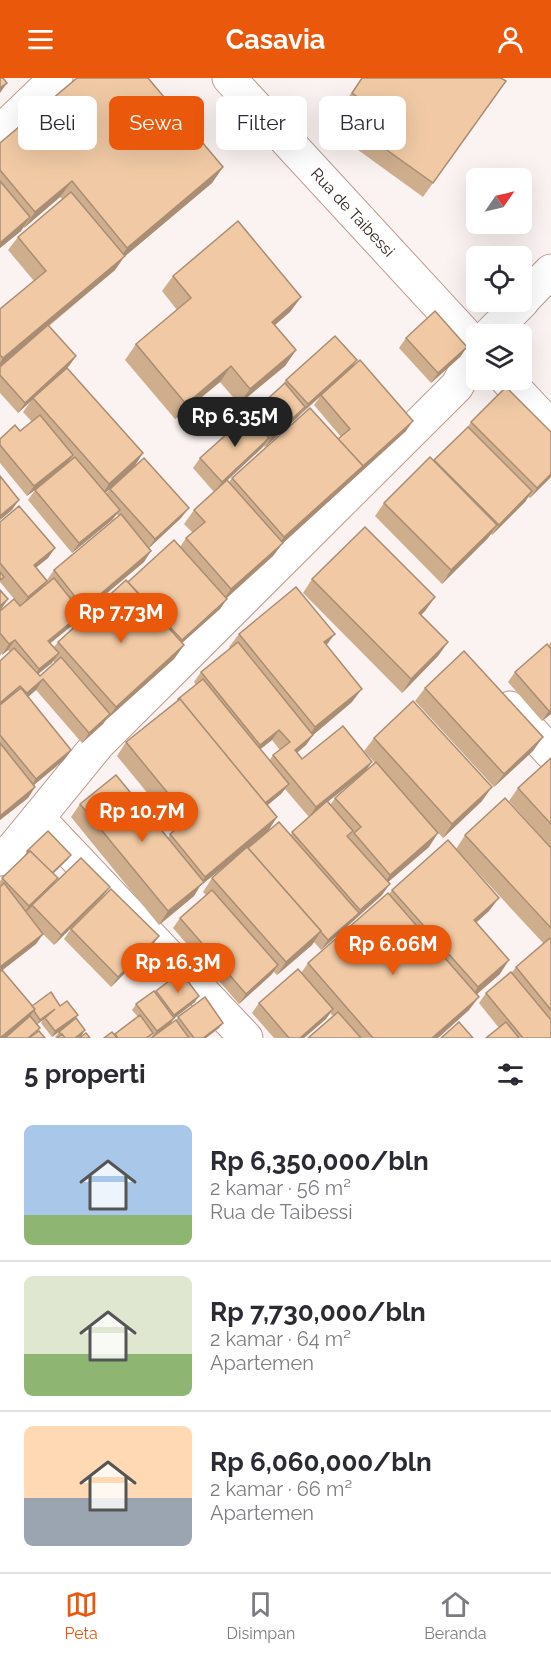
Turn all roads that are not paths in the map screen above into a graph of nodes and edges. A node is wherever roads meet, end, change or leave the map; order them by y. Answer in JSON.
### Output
{"nodes":[{"id":1,"x":56,"y":78,"type":"edge"},
{"id":2,"x":229,"y":78,"type":"edge"},
{"id":3,"x":0,"y":132,"type":"edge"},
{"id":4,"x":551,"y":271,"type":"edge"},
{"id":5,"x":532,"y":291,"type":"edge"},
{"id":6,"x":511,"y":312,"type":"edge"},
{"id":7,"x":500,"y":324,"type":"edge"},
{"id":8,"x":466,"y":336,"type":"edge"},
{"id":9,"x":466,"y":369,"type":"edge"},
{"id":10,"x":516,"y":390,"type":"edge"},
{"id":11,"x":551,"y":427,"type":"edge"},
{"id":12,"x":490,"y":687,"type":"edge"},
{"id":13,"x":551,"y":753,"type":"edge"},
{"id":14,"x":38,"y":818,"type":"junction"},
{"id":15,"x":0,"y":859,"type":"edge"},
{"id":16,"x":246,"y":1038,"type":"edge"}],
"edges":[{"from":1,"to":3,"type":"street"},
{"from":2,"to":8,"type":"street","name":"Rua de Taibessi"},
{"from":4,"to":5,"type":"street"},
{"from":6,"to":7,"type":"street"},
{"from":9,"to":14,"type":"street"},
{"from":10,"to":11,"type":"street"},
{"from":12,"to":13,"type":"street"},
{"from":14,"to":15,"type":"street"},
{"from":14,"to":16,"type":"street"}]}
